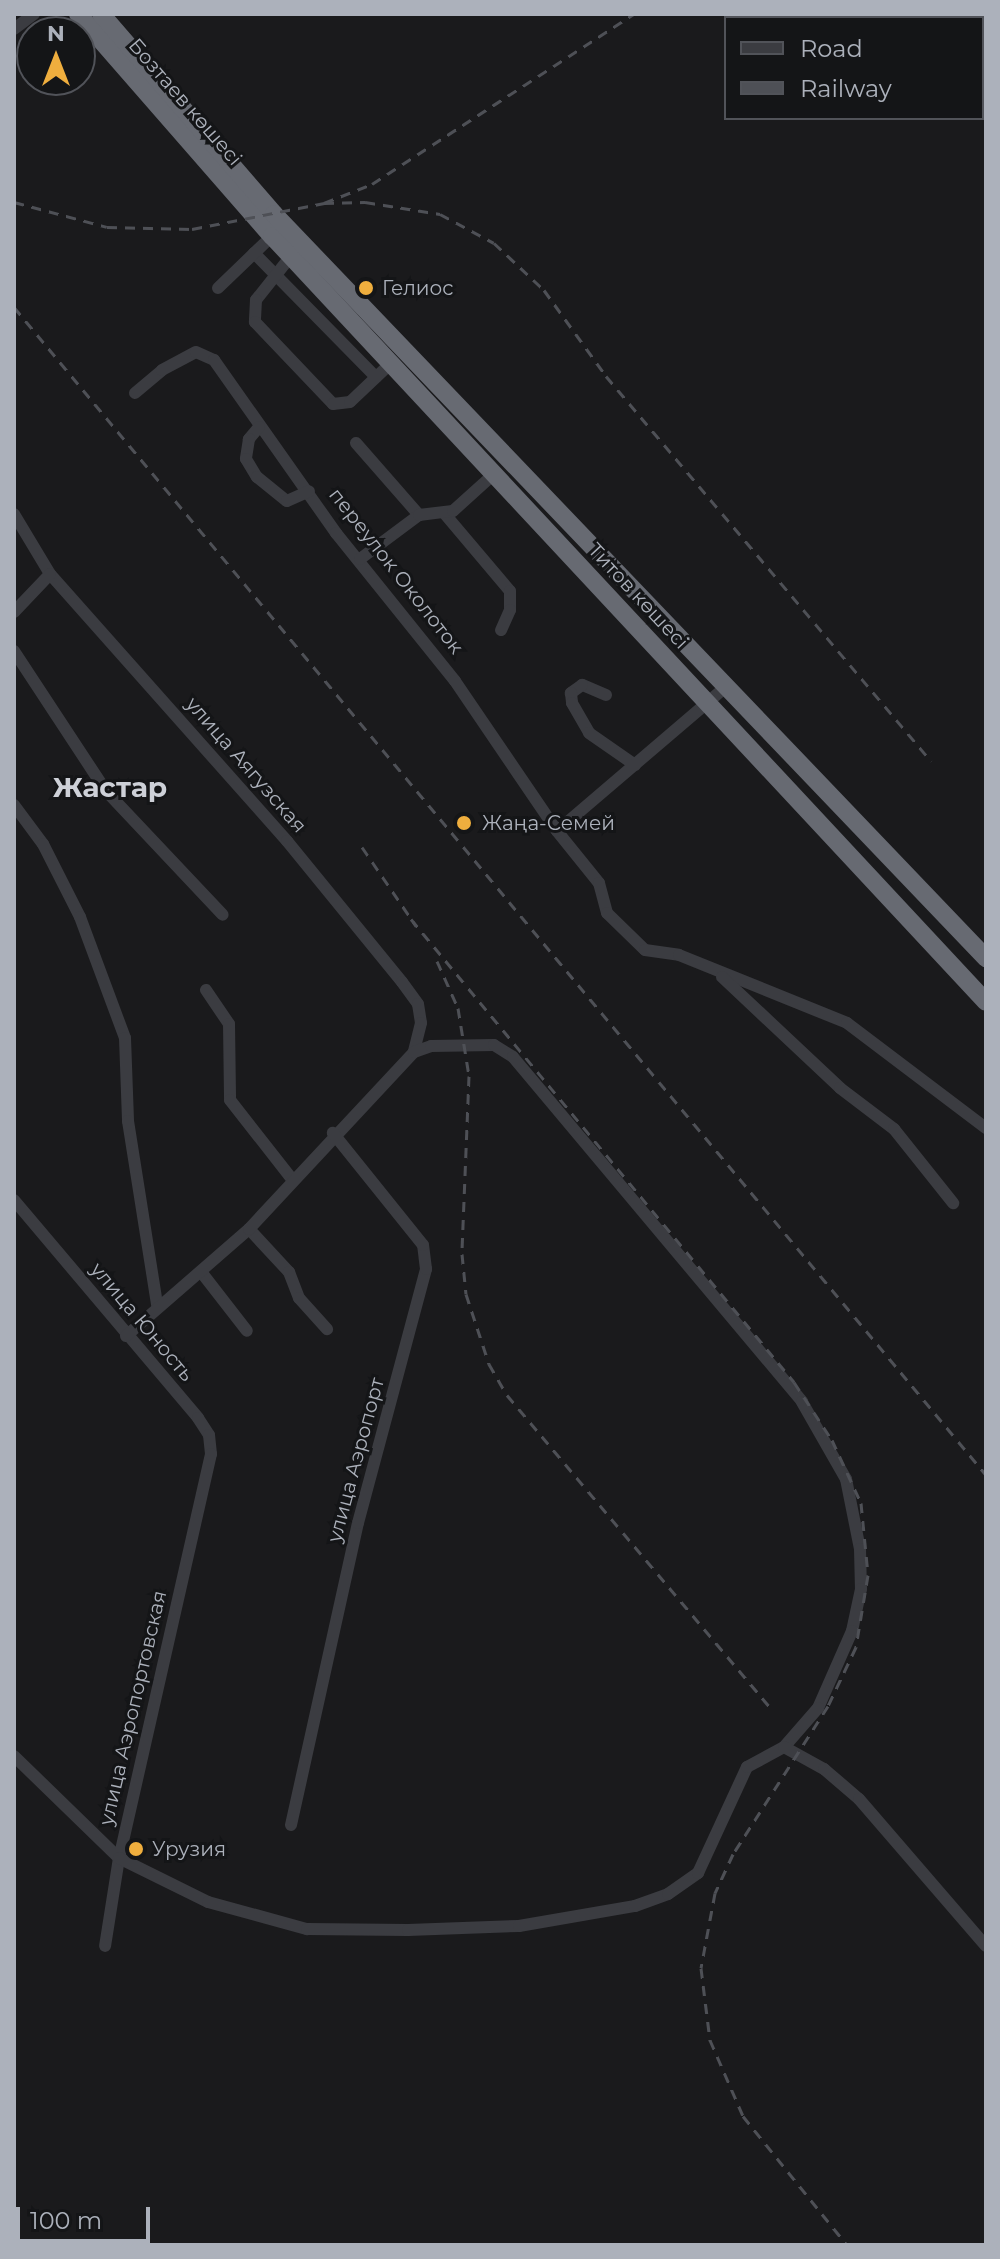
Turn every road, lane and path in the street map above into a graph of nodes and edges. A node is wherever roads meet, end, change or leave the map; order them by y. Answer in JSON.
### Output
{"nodes":[{"id":1,"x":34,"y":14,"type":"edge"},
{"id":2,"x":78,"y":14,"type":"edge"},
{"id":3,"x":101,"y":14,"type":"edge"},
{"id":4,"x":14,"y":29,"type":"edge"},
{"id":5,"x":266,"y":217,"type":"junction"},
{"id":6,"x":272,"y":236,"type":"junction"},
{"id":7,"x":254,"y":253,"type":"junction"},
{"id":8,"x":291,"y":256,"type":"junction"},
{"id":9,"x":276,"y":276,"type":"junction"},
{"id":10,"x":218,"y":288,"type":"dead end"},
{"id":11,"x":390,"y":364,"type":"junction"},
{"id":12,"x":376,"y":377,"type":"junction"},
{"id":13,"x":135,"y":393,"type":"dead end"},
{"id":14,"x":259,"y":427,"type":"junction"},
{"id":15,"x":356,"y":443,"type":"dead end"},
{"id":16,"x":494,"y":474,"type":"junction"},
{"id":17,"x":309,"y":491,"type":"junction"},
{"id":18,"x":444,"y":513,"type":"junction"},
{"id":19,"x":14,"y":514,"type":"edge"},
{"id":20,"x":419,"y":515,"type":"junction"},
{"id":21,"x":360,"y":559,"type":"junction"},
{"id":22,"x":50,"y":574,"type":"junction"},
{"id":23,"x":14,"y":612,"type":"edge"},
{"id":24,"x":501,"y":630,"type":"dead end"},
{"id":25,"x":14,"y":651,"type":"edge"},
{"id":26,"x":728,"y":685,"type":"junction"},
{"id":27,"x":606,"y":695,"type":"dead end"},
{"id":28,"x":708,"y":703,"type":"junction"},
{"id":29,"x":635,"y":765,"type":"junction"},
{"id":30,"x":14,"y":805,"type":"edge"},
{"id":31,"x":557,"y":831,"type":"junction"},
{"id":32,"x":223,"y":915,"type":"dead end"},
{"id":33,"x":986,"y":958,"type":"edge"},
{"id":34,"x":719,"y":975,"type":"junction"},
{"id":35,"x":206,"y":990,"type":"dead end"},
{"id":36,"x":986,"y":1002,"type":"edge"},
{"id":37,"x":414,"y":1052,"type":"junction"},
{"id":38,"x":986,"y":1128,"type":"edge"},
{"id":39,"x":333,"y":1133,"type":"junction"},
{"id":40,"x":292,"y":1179,"type":"junction"},
{"id":41,"x":14,"y":1200,"type":"edge"},
{"id":42,"x":953,"y":1203,"type":"dead end"},
{"id":43,"x":249,"y":1229,"type":"junction"},
{"id":44,"x":202,"y":1273,"type":"junction"},
{"id":45,"x":157,"y":1305,"type":"junction"},
{"id":46,"x":327,"y":1329,"type":"dead end"},
{"id":47,"x":247,"y":1331,"type":"dead end"},
{"id":48,"x":126,"y":1336,"type":"junction"},
{"id":49,"x":207,"y":1481,"type":"joint"},
{"id":50,"x":784,"y":1747,"type":"junction"},
{"id":51,"x":14,"y":1756,"type":"edge"},
{"id":52,"x":291,"y":1825,"type":"dead end"},
{"id":53,"x":119,"y":1858,"type":"junction"},
{"id":54,"x":105,"y":1946,"type":"dead end"},
{"id":55,"x":986,"y":1946,"type":"edge"}],
"edges":[{"from":1,"to":4,"type":"street"},
{"from":2,"to":5,"type":"highway","name":"Бозтаев көшесі"},
{"from":3,"to":5,"type":"highway","name":"Бозтаев көшесі"},
{"from":5,"to":6,"type":"highway","name":"Титов көшесі"},
{"from":5,"to":26,"type":"highway","name":"Титов көшесі"},
{"from":6,"to":7,"type":"street"},
{"from":6,"to":8,"type":"highway","name":"Титов көшесі"},
{"from":7,"to":9,"type":"street"},
{"from":7,"to":10,"type":"street"},
{"from":8,"to":9,"type":"street"},
{"from":8,"to":11,"type":"highway","name":"Титов көшесі"},
{"from":9,"to":12,"type":"street"},
{"from":9,"to":12,"type":"street"},
{"from":11,"to":12,"type":"street"},
{"from":11,"to":16,"type":"highway","name":"Титов көшесі"},
{"from":13,"to":14,"type":"street","name":"переулок Околоток"},
{"from":14,"to":17,"type":"street","name":"переулок Околоток"},
{"from":14,"to":17,"type":"street"},
{"from":15,"to":20,"type":"street"},
{"from":16,"to":18,"type":"street"},
{"from":16,"to":28,"type":"highway","name":"Титов көшесі"},
{"from":17,"to":21,"type":"street","name":"переулок Околоток"},
{"from":18,"to":20,"type":"street"},
{"from":18,"to":24,"type":"street"},
{"from":19,"to":22,"type":"street","name":"улица Аягузская"},
{"from":20,"to":21,"type":"street"},
{"from":21,"to":31,"type":"street","name":"переулок Околоток"},
{"from":22,"to":23,"type":"street"},
{"from":22,"to":37,"type":"street","name":"улица Аягузская"},
{"from":25,"to":32,"type":"street"},
{"from":26,"to":28,"type":"street"},
{"from":26,"to":33,"type":"highway","name":"Титов көшесі"},
{"from":27,"to":29,"type":"street"},
{"from":28,"to":29,"type":"street"},
{"from":28,"to":36,"type":"highway","name":"Титов көшесі"},
{"from":29,"to":31,"type":"street"},
{"from":30,"to":45,"type":"street"},
{"from":31,"to":34,"type":"street","name":"переулок Околоток"},
{"from":34,"to":38,"type":"street"},
{"from":34,"to":42,"type":"street"},
{"from":35,"to":40,"type":"street"},
{"from":37,"to":39,"type":"street"},
{"from":37,"to":50,"type":"street"},
{"from":39,"to":40,"type":"street"},
{"from":39,"to":52,"type":"street","name":"улица Аэропорт"},
{"from":40,"to":43,"type":"street"},
{"from":41,"to":48,"type":"street","name":"улица Юность"},
{"from":43,"to":44,"type":"street"},
{"from":43,"to":46,"type":"street"},
{"from":44,"to":45,"type":"street"},
{"from":44,"to":47,"type":"street"},
{"from":45,"to":48,"type":"street"},
{"from":48,"to":49,"type":"street","name":"улица Юность"},
{"from":49,"to":53,"type":"street","name":"улица Аэропортовская"},
{"from":50,"to":53,"type":"street"},
{"from":50,"to":55,"type":"street"},
{"from":51,"to":53,"type":"street"},
{"from":53,"to":54,"type":"street","name":"улица Аэропортовская"}]}
